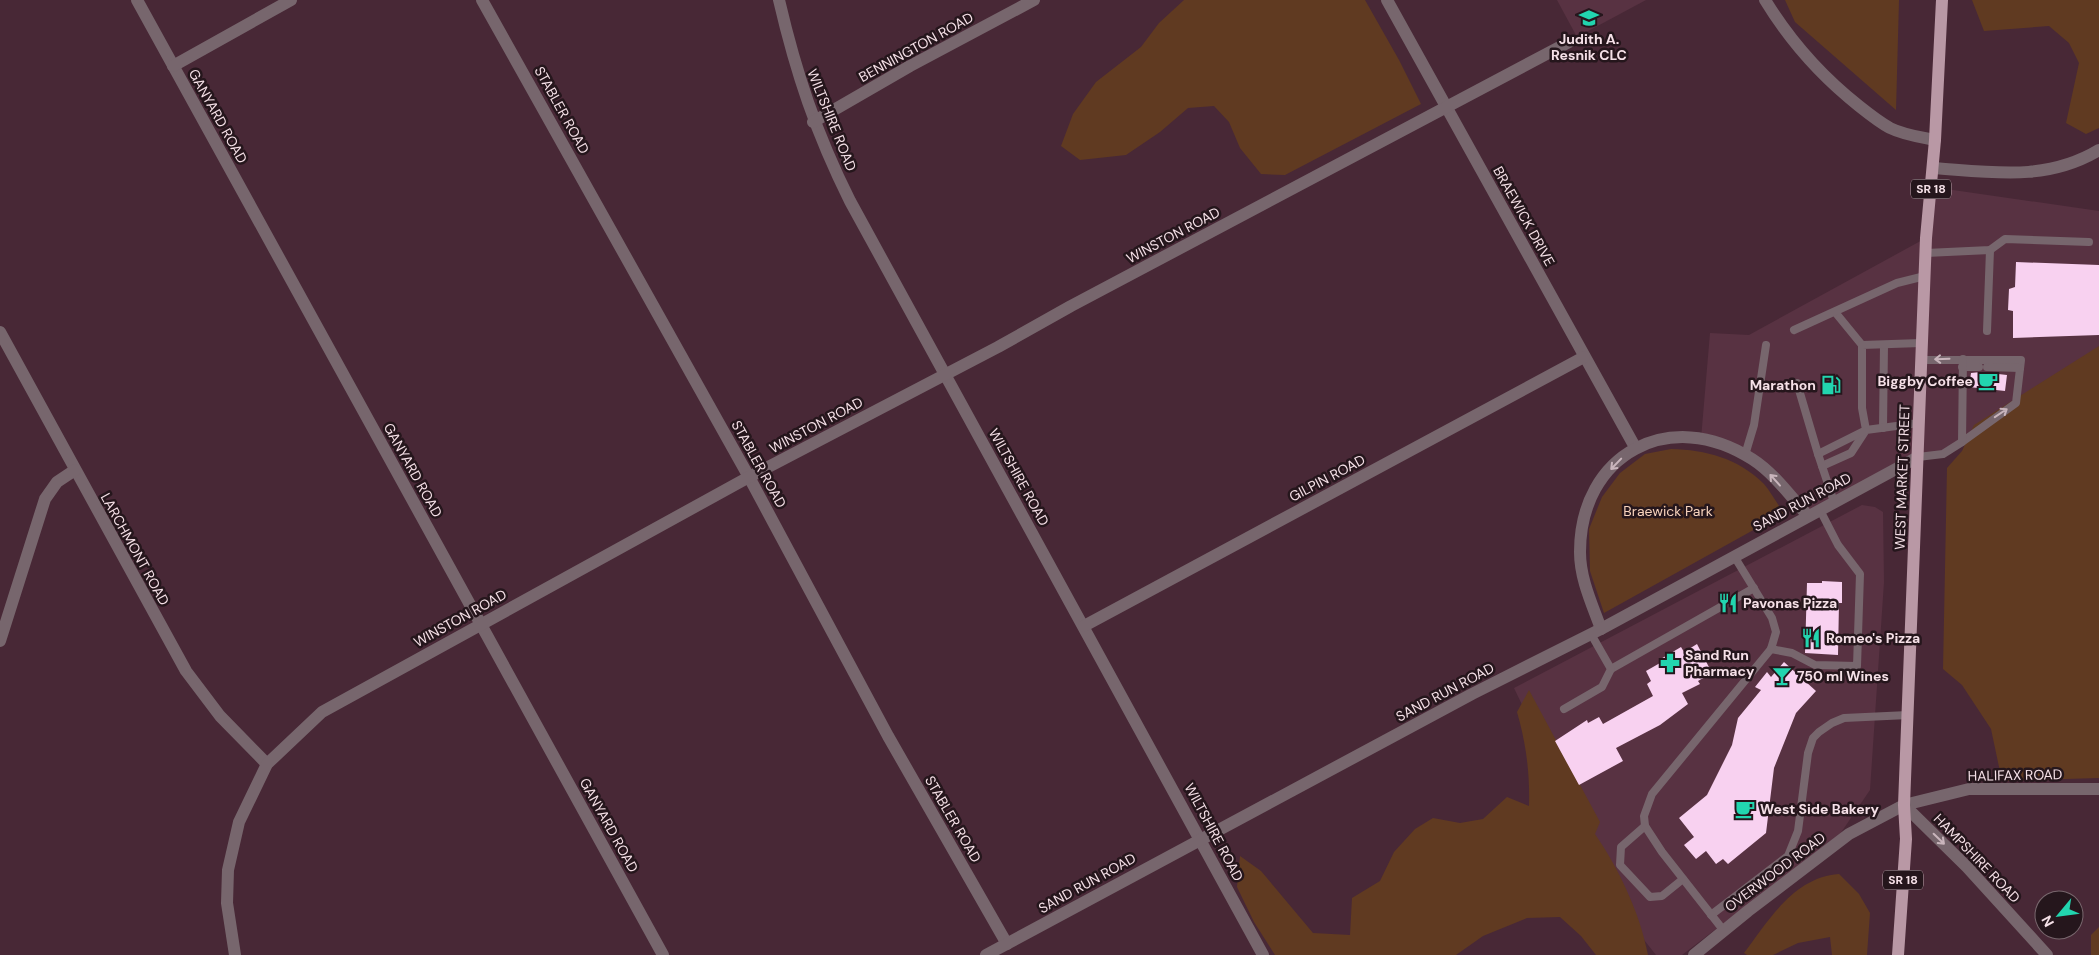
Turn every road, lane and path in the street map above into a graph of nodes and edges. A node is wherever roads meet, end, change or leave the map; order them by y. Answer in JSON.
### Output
{"nodes":[{"id":1,"x":137,"y":0,"type":"edge"},
{"id":2,"x":291,"y":0,"type":"edge"},
{"id":3,"x":482,"y":0,"type":"edge"},
{"id":4,"x":779,"y":0,"type":"edge"},
{"id":5,"x":1034,"y":0,"type":"edge"},
{"id":6,"x":1387,"y":0,"type":"edge"},
{"id":7,"x":1765,"y":0,"type":"edge"},
{"id":8,"x":1942,"y":0,"type":"edge"},
{"id":9,"x":1570,"y":41,"type":"dead end"},
{"id":10,"x":173,"y":66,"type":"junction"},
{"id":11,"x":1446,"y":106,"type":"junction"},
{"id":12,"x":814,"y":122,"type":"junction"},
{"id":13,"x":1935,"y":140,"type":"junction"},
{"id":14,"x":2099,"y":150,"type":"edge"},
{"id":15,"x":1933,"y":168,"type":"junction"},
{"id":16,"x":2089,"y":242,"type":"dead end"},
{"id":17,"x":1990,"y":250,"type":"junction"},
{"id":18,"x":1926,"y":253,"type":"junction"},
{"id":19,"x":1924,"y":276,"type":"junction"},
{"id":20,"x":1835,"y":312,"type":"junction"},
{"id":21,"x":1794,"y":330,"type":"dead end"},
{"id":22,"x":0,"y":332,"type":"edge"},
{"id":23,"x":1987,"y":332,"type":"dead end"},
{"id":24,"x":1921,"y":343,"type":"junction"},
{"id":25,"x":1766,"y":345,"type":"dead end"},
{"id":26,"x":1862,"y":345,"type":"junction"},
{"id":27,"x":1884,"y":345,"type":"junction"},
{"id":28,"x":1584,"y":357,"type":"junction"},
{"id":29,"x":1920,"y":360,"type":"junction"},
{"id":30,"x":1963,"y":363,"type":"junction"},
{"id":31,"x":2020,"y":368,"type":"junction"},
{"id":32,"x":946,"y":374,"type":"junction"},
{"id":33,"x":1797,"y":382,"type":"dead end"},
{"id":34,"x":1919,"y":423,"type":"junction"},
{"id":35,"x":1883,"y":428,"type":"junction"},
{"id":36,"x":1866,"y":430,"type":"junction"},
{"id":37,"x":1962,"y":442,"type":"junction"},
{"id":38,"x":1635,"y":447,"type":"junction"},
{"id":39,"x":1818,"y":454,"type":"junction"},
{"id":40,"x":1745,"y":455,"type":"junction"},
{"id":41,"x":1918,"y":457,"type":"junction"},
{"id":42,"x":1822,"y":466,"type":"junction"},
{"id":43,"x":75,"y":470,"type":"junction"},
{"id":44,"x":749,"y":477,"type":"junction"},
{"id":45,"x":1834,"y":502,"type":"junction"},
{"id":46,"x":1820,"y":510,"type":"junction"},
{"id":47,"x":1808,"y":516,"type":"junction"},
{"id":48,"x":1734,"y":556,"type":"junction"},
{"id":49,"x":1754,"y":588,"type":"junction"},
{"id":50,"x":479,"y":624,"type":"junction"},
{"id":51,"x":1084,"y":626,"type":"junction"},
{"id":52,"x":1596,"y":631,"type":"junction"},
{"id":53,"x":0,"y":641,"type":"edge"},
{"id":54,"x":1771,"y":649,"type":"junction"},
{"id":55,"x":1611,"y":669,"type":"junction"},
{"id":56,"x":1564,"y":710,"type":"dead end"},
{"id":57,"x":1908,"y":714,"type":"junction"},
{"id":58,"x":267,"y":764,"type":"junction"},
{"id":59,"x":2099,"y":789,"type":"edge"},
{"id":60,"x":1904,"y":805,"type":"junction"},
{"id":61,"x":1645,"y":826,"type":"junction"},
{"id":62,"x":1199,"y":839,"type":"junction"},
{"id":63,"x":1683,"y":880,"type":"junction"},
{"id":64,"x":1711,"y":915,"type":"junction"},
{"id":65,"x":1724,"y":931,"type":"junction"},
{"id":66,"x":1007,"y":944,"type":"junction"},
{"id":67,"x":235,"y":955,"type":"edge"},
{"id":68,"x":663,"y":955,"type":"edge"},
{"id":69,"x":986,"y":955,"type":"edge"},
{"id":70,"x":1264,"y":955,"type":"edge"},
{"id":71,"x":1694,"y":955,"type":"edge"},
{"id":72,"x":1898,"y":955,"type":"edge"},
{"id":73,"x":2047,"y":955,"type":"edge"}],
"edges":[{"from":1,"to":10,"type":"street","name":"GANYARD ROAD"},
{"from":2,"to":10,"type":"street"},
{"from":3,"to":44,"type":"street","name":"STABLER ROAD"},
{"from":4,"to":12,"type":"street","name":"WILTSHIRE ROAD"},
{"from":5,"to":12,"type":"street","name":"BENNINGTON ROAD"},
{"from":6,"to":11,"type":"street","name":"BRAEWICK DRIVE"},
{"from":7,"to":13,"type":"street"},
{"from":8,"to":13,"type":"main road","name":"WEST MARKET STREET","number":"SR 18"},
{"from":9,"to":11,"type":"street","name":"WINSTON ROAD"},
{"from":10,"to":50,"type":"street","name":"GANYARD ROAD"},
{"from":11,"to":28,"type":"street","name":"BRAEWICK DRIVE"},
{"from":11,"to":32,"type":"street","name":"WINSTON ROAD"},
{"from":12,"to":32,"type":"street","name":"WILTSHIRE ROAD"},
{"from":13,"to":15,"type":"main road","name":"WEST MARKET STREET","number":"SR 18"},
{"from":14,"to":15,"type":"street"},
{"from":15,"to":18,"type":"main road","name":"WEST MARKET STREET","number":"SR 18"},
{"from":16,"to":17,"type":"lane"},
{"from":17,"to":18,"type":"lane"},
{"from":17,"to":23,"type":"lane"},
{"from":18,"to":19,"type":"main road","name":"WEST MARKET STREET","number":"SR 18"},
{"from":19,"to":20,"type":"lane"},
{"from":19,"to":24,"type":"main road","name":"WEST MARKET STREET","number":"SR 18"},
{"from":20,"to":21,"type":"lane"},
{"from":20,"to":26,"type":"lane"},
{"from":22,"to":43,"type":"street","name":"LARCHMONT ROAD"},
{"from":24,"to":27,"type":"lane"},
{"from":24,"to":29,"type":"main road","name":"WEST MARKET STREET","number":"SR 18"},
{"from":25,"to":40,"type":"lane"},
{"from":26,"to":27,"type":"lane"},
{"from":26,"to":36,"type":"lane"},
{"from":27,"to":35,"type":"lane"},
{"from":28,"to":38,"type":"street","name":"BRAEWICK DRIVE"},
{"from":28,"to":51,"type":"street","name":"GILPIN ROAD"},
{"from":30,"to":29,"type":"lane","one_way":true},
{"from":29,"to":34,"type":"main road","name":"WEST MARKET STREET","number":"SR 18"},
{"from":30,"to":31,"type":"lane"},
{"from":30,"to":31,"type":"lane"},
{"from":30,"to":37,"type":"lane"},
{"from":37,"to":31,"type":"lane","one_way":true},
{"from":32,"to":44,"type":"street","name":"WINSTON ROAD"},
{"from":32,"to":51,"type":"street","name":"WILTSHIRE ROAD"},
{"from":33,"to":39,"type":"lane"},
{"from":34,"to":35,"type":"lane"},
{"from":34,"to":41,"type":"main road","name":"WEST MARKET STREET","number":"SR 18"},
{"from":35,"to":36,"type":"lane"},
{"from":36,"to":39,"type":"lane"},
{"from":36,"to":42,"type":"lane"},
{"from":37,"to":41,"type":"lane"},
{"from":38,"to":40,"type":"street"},
{"from":38,"to":52,"type":"street","one_way":true},
{"from":39,"to":42,"type":"lane"},
{"from":47,"to":40,"type":"street","one_way":true},
{"from":41,"to":45,"type":"street","name":"SAND RUN ROAD"},
{"from":41,"to":57,"type":"main road","name":"WEST MARKET STREET","number":"SR 18"},
{"from":42,"to":45,"type":"lane"},
{"from":43,"to":53,"type":"street"},
{"from":43,"to":58,"type":"street","name":"LARCHMONT ROAD"},
{"from":44,"to":50,"type":"street","name":"WINSTON ROAD"},
{"from":44,"to":66,"type":"street","name":"STABLER ROAD"},
{"from":45,"to":46,"type":"street","name":"SAND RUN ROAD"},
{"from":46,"to":47,"type":"street","name":"SAND RUN ROAD"},
{"from":46,"to":54,"type":"lane"},
{"from":47,"to":48,"type":"street","name":"SAND RUN ROAD"},
{"from":48,"to":49,"type":"lane"},
{"from":48,"to":52,"type":"street","name":"SAND RUN ROAD"},
{"from":49,"to":54,"type":"lane"},
{"from":49,"to":55,"type":"lane"},
{"from":50,"to":58,"type":"street","name":"WINSTON ROAD"},
{"from":50,"to":68,"type":"street","name":"GANYARD ROAD"},
{"from":51,"to":62,"type":"street","name":"WILTSHIRE ROAD"},
{"from":52,"to":55,"type":"lane"},
{"from":52,"to":62,"type":"street","name":"SAND RUN ROAD"},
{"from":54,"to":61,"type":"lane"},
{"from":55,"to":56,"type":"lane"},
{"from":57,"to":60,"type":"main road","name":"WEST MARKET STREET","number":"SR 18"},
{"from":57,"to":64,"type":"lane"},
{"from":58,"to":67,"type":"street","name":"WINSTON ROAD"},
{"from":59,"to":60,"type":"street","name":"HALIFAX ROAD"},
{"from":60,"to":65,"type":"street","name":"OVERWOOD ROAD"},
{"from":60,"to":72,"type":"main road","name":"WEST MARKET STREET","number":"SR 18"},
{"from":60,"to":73,"type":"street","name":"HAMPSHIRE ROAD","one_way":true},
{"from":61,"to":63,"type":"lane"},
{"from":61,"to":63,"type":"lane"},
{"from":62,"to":66,"type":"street","name":"SAND RUN ROAD"},
{"from":62,"to":70,"type":"street","name":"WILTSHIRE ROAD"},
{"from":63,"to":64,"type":"lane"},
{"from":64,"to":65,"type":"lane"},
{"from":65,"to":71,"type":"street","name":"OVERWOOD ROAD"},
{"from":66,"to":69,"type":"street","name":"SAND RUN ROAD"}]}
